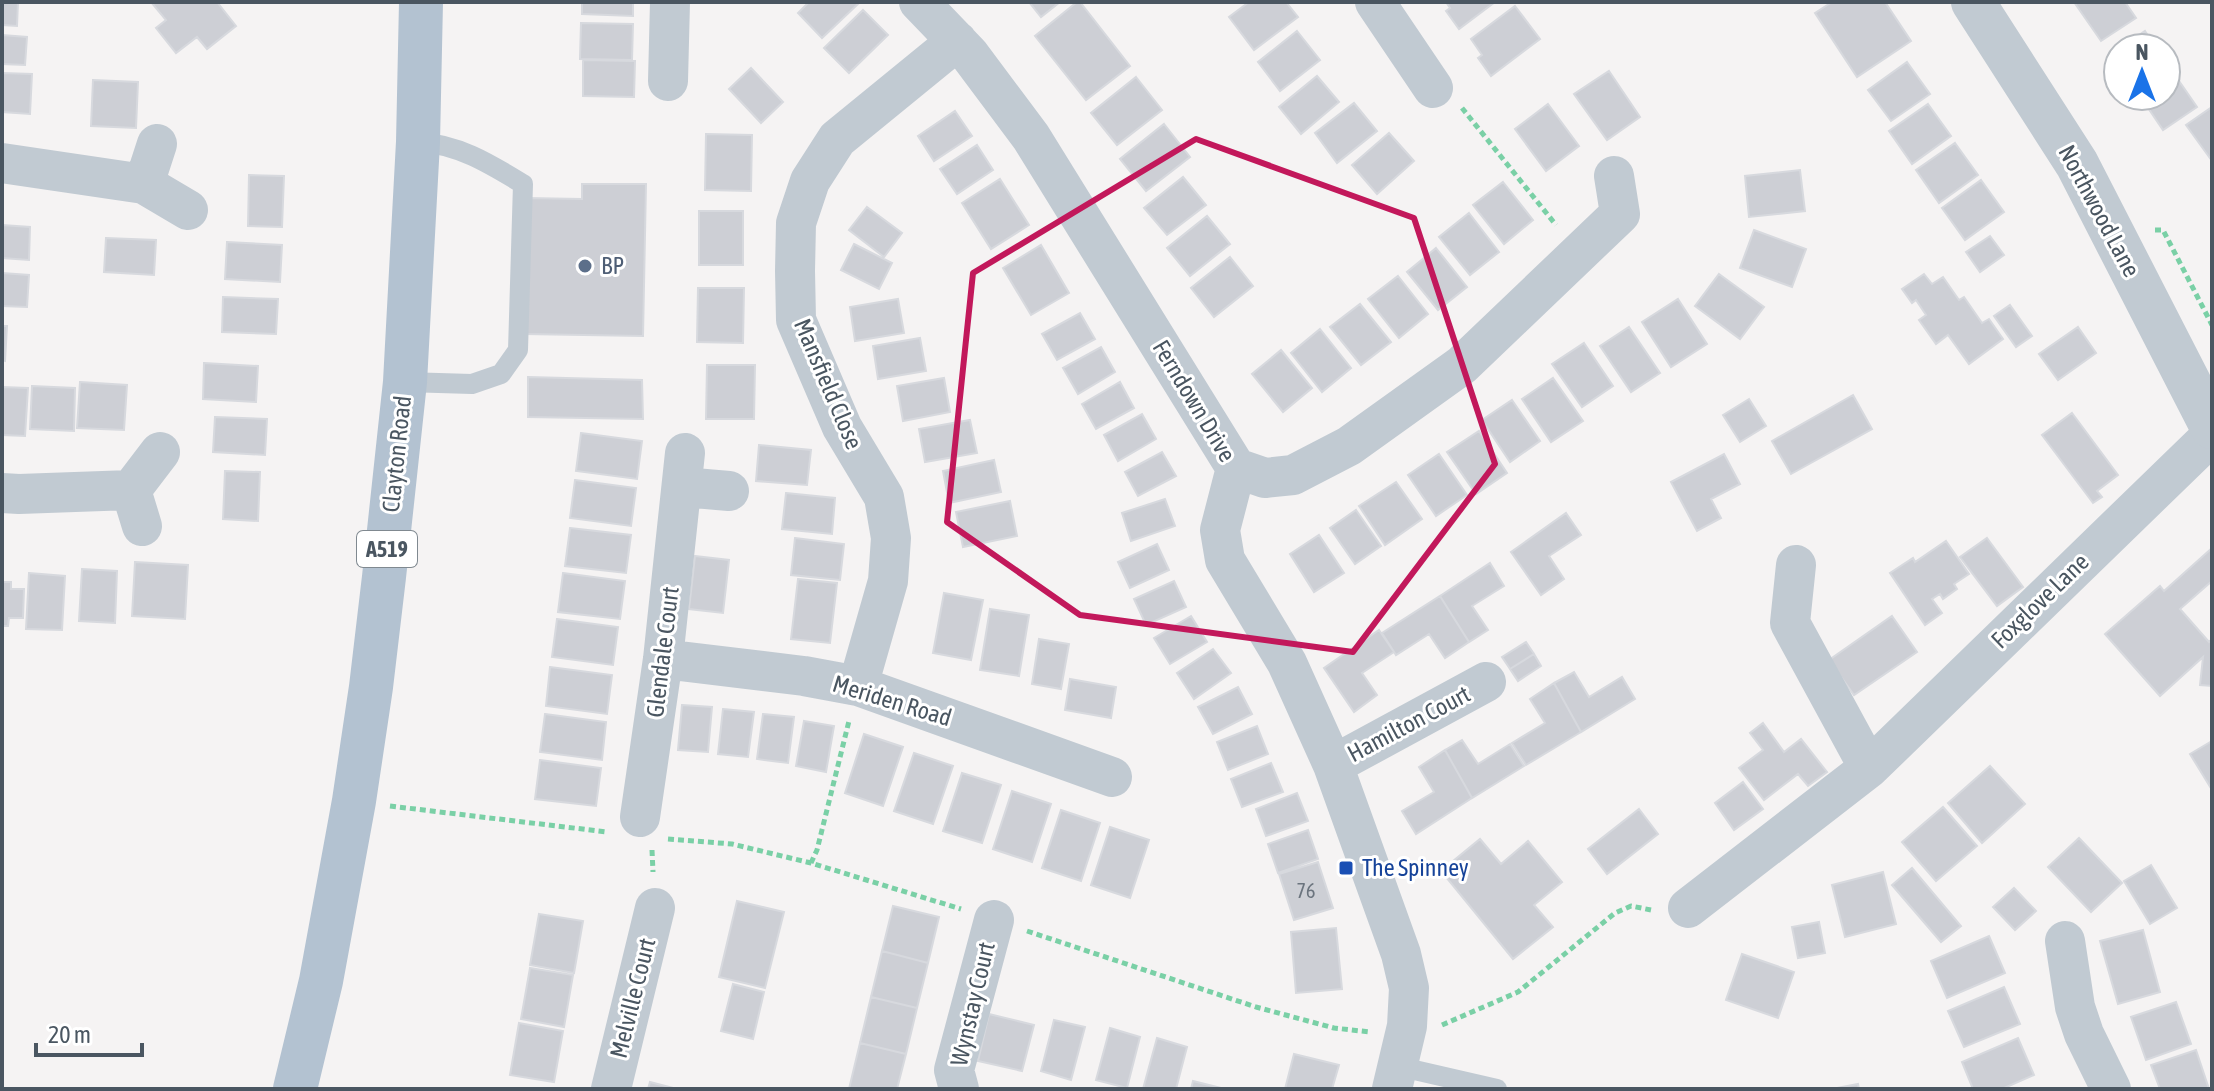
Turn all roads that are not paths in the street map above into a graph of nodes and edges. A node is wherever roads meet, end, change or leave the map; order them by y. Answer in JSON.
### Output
{"nodes":[{"id":1,"x":421,"y":2,"type":"edge"},
{"id":2,"x":670,"y":2,"type":"edge"},
{"id":3,"x":919,"y":2,"type":"edge"},
{"id":4,"x":1375,"y":2,"type":"edge"},
{"id":5,"x":1973,"y":2,"type":"edge"},
{"id":6,"x":957,"y":41,"type":"junction"},
{"id":7,"x":668,"y":81,"type":"dead end"},
{"id":8,"x":1433,"y":88,"type":"road end"},
{"id":9,"x":418,"y":142,"type":"junction"},
{"id":10,"x":157,"y":144,"type":"dead end"},
{"id":11,"x":2,"y":163,"type":"edge"},
{"id":12,"x":1614,"y":176,"type":"dead end"},
{"id":13,"x":144,"y":184,"type":"junction"},
{"id":14,"x":188,"y":210,"type":"dead end"},
{"id":15,"x":405,"y":382,"type":"junction"},
{"id":16,"x":2212,"y":427,"type":"edge"},
{"id":17,"x":2212,"y":435,"type":"edge"},
{"id":18,"x":160,"y":452,"type":"dead end"},
{"id":19,"x":1236,"y":468,"type":"junction"},
{"id":20,"x":729,"y":491,"type":"dead end"},
{"id":21,"x":2,"y":493,"type":"edge"},
{"id":22,"x":1796,"y":565,"type":"dead end"},
{"id":23,"x":663,"y":659,"type":"junction"},
{"id":24,"x":1486,"y":682,"type":"dead end"},
{"id":25,"x":858,"y":686,"type":"junction"},
{"id":26,"x":1333,"y":765,"type":"junction"},
{"id":27,"x":1869,"y":768,"type":"junction"},
{"id":28,"x":1112,"y":777,"type":"dead end"},
{"id":29,"x":642,"y":830,"type":"road end"},
{"id":30,"x":655,"y":908,"type":"dead end"},
{"id":31,"x":1688,"y":908,"type":"road end"},
{"id":32,"x":994,"y":920,"type":"road end"},
{"id":33,"x":2065,"y":941,"type":"dead end"},
{"id":34,"x":1395,"y":1078,"type":"edge"},
{"id":35,"x":295,"y":1089,"type":"edge"},
{"id":36,"x":611,"y":1089,"type":"edge"},
{"id":37,"x":959,"y":1089,"type":"edge"},
{"id":38,"x":1497,"y":1089,"type":"edge"},
{"id":39,"x":2111,"y":1089,"type":"edge"}],
"edges":[{"from":1,"to":9,"type":"main road","name":"Clayton Road","number":"A519"},
{"from":2,"to":7,"type":"street"},
{"from":3,"to":6,"type":"street","name":"Ferndown Drive"},
{"from":4,"to":8,"type":"street"},
{"from":5,"to":16,"type":"street","name":"Northwood Lane"},
{"from":6,"to":19,"type":"street","name":"Ferndown Drive"},
{"from":6,"to":25,"type":"street","name":"Mansfield Close"},
{"from":9,"to":15,"type":"main road","name":"Clayton Road","number":"A519"},
{"from":9,"to":15,"type":"lane"},
{"from":10,"to":13,"type":"street"},
{"from":11,"to":13,"type":"street"},
{"from":12,"to":19,"type":"street"},
{"from":13,"to":14,"type":"street"},
{"from":15,"to":35,"type":"main road","name":"Clayton Road","number":"A519"},
{"from":17,"to":27,"type":"street","name":"Foxglove Lane"},
{"from":18,"to":21,"type":"street"},
{"from":19,"to":26,"type":"street","name":"Ferndown Drive"},
{"from":20,"to":23,"type":"street","name":"Glendale Court"},
{"from":22,"to":27,"type":"street"},
{"from":23,"to":25,"type":"street","name":"Meriden Road"},
{"from":23,"to":29,"type":"street","name":"Glendale Court"},
{"from":24,"to":26,"type":"street","name":"Hamilton Court"},
{"from":25,"to":28,"type":"street","name":"Meriden Road"},
{"from":26,"to":34,"type":"street","name":"Ferndown Drive"},
{"from":27,"to":31,"type":"street","name":"Foxglove Lane"},
{"from":30,"to":36,"type":"street","name":"Melville Court"},
{"from":32,"to":37,"type":"street","name":"Wynstay Court"},
{"from":33,"to":39,"type":"street"},
{"from":34,"to":38,"type":"lane"}]}
